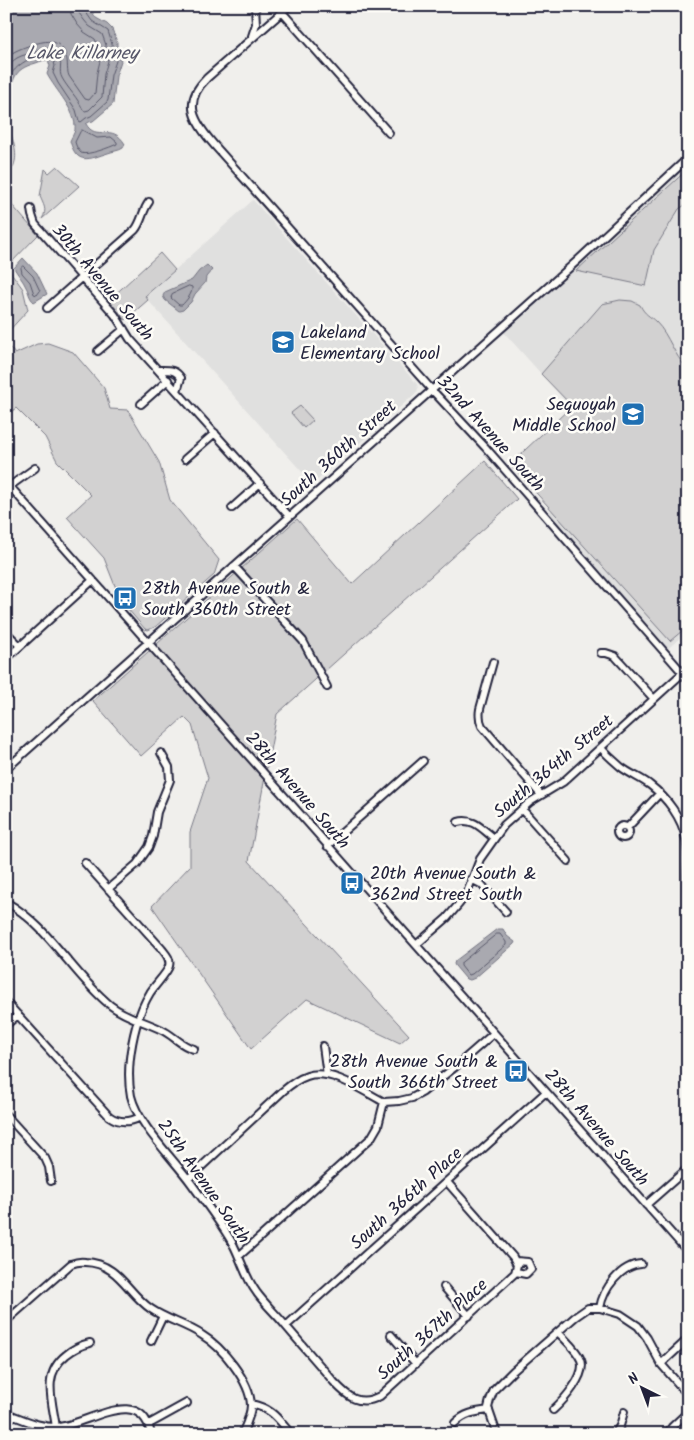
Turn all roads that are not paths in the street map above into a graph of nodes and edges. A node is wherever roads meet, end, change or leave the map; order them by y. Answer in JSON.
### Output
{"nodes":[{"id":1,"x":255,"y":6,"type":"edge"},
{"id":2,"x":288,"y":6,"type":"edge"},
{"id":3,"x":282,"y":12,"type":"junction"},
{"id":4,"x":248,"y":42,"type":"junction"},
{"id":5,"x":389,"y":133,"type":"dead end"},
{"id":6,"x":688,"y":158,"type":"edge"},
{"id":7,"x":149,"y":202,"type":"dead end"},
{"id":8,"x":31,"y":209,"type":"dead end"},
{"id":9,"x":82,"y":277,"type":"junction"},
{"id":10,"x":47,"y":308,"type":"dead end"},
{"id":11,"x":124,"y":329,"type":"junction"},
{"id":12,"x":98,"y":351,"type":"dead end"},
{"id":13,"x":159,"y":370,"type":"junction"},
{"id":14,"x":168,"y":380,"type":"junction"},
{"id":15,"x":432,"y":390,"type":"junction"},
{"id":16,"x":177,"y":391,"type":"junction"},
{"id":17,"x":141,"y":404,"type":"dead end"},
{"id":18,"x":215,"y":433,"type":"junction"},
{"id":19,"x":185,"y":459,"type":"dead end"},
{"id":20,"x":35,"y":468,"type":"dead end"},
{"id":21,"x":8,"y":484,"type":"edge"},
{"id":22,"x":260,"y":484,"type":"junction"},
{"id":23,"x":232,"y":508,"type":"dead end"},
{"id":24,"x":289,"y":516,"type":"junction"},
{"id":25,"x":234,"y":566,"type":"junction"},
{"id":26,"x":93,"y":580,"type":"junction"},
{"id":27,"x":6,"y":632,"type":"edge"},
{"id":28,"x":148,"y":643,"type":"junction"},
{"id":29,"x":20,"y":646,"type":"junction"},
{"id":30,"x":601,"y":653,"type":"dead end"},
{"id":31,"x":6,"y":659,"type":"edge"},
{"id":32,"x":493,"y":662,"type":"dead end"},
{"id":33,"x":685,"y":670,"type":"edge"},
{"id":34,"x":688,"y":679,"type":"edge"},
{"id":35,"x":327,"y":687,"type":"dead end"},
{"id":36,"x":654,"y":699,"type":"junction"},
{"id":37,"x":601,"y":748,"type":"junction"},
{"id":38,"x":161,"y":753,"type":"dead end"},
{"id":39,"x":423,"y":761,"type":"dead end"},
{"id":40,"x":6,"y":769,"type":"edge"},
{"id":41,"x":660,"y":794,"type":"junction"},
{"id":42,"x":541,"y":795,"type":"junction"},
{"id":43,"x":522,"y":809,"type":"junction"},
{"id":44,"x":458,"y":822,"type":"dead end"},
{"id":45,"x":628,"y":827,"type":"dead end"},
{"id":46,"x":494,"y":838,"type":"junction"},
{"id":47,"x":327,"y":846,"type":"junction"},
{"id":48,"x":687,"y":847,"type":"edge"},
{"id":49,"x":568,"y":861,"type":"dead end"},
{"id":50,"x":687,"y":862,"type":"edge"},
{"id":51,"x":84,"y":863,"type":"dead end"},
{"id":52,"x":471,"y":880,"type":"junction"},
{"id":53,"x":108,"y":889,"type":"junction"},
{"id":54,"x":688,"y":896,"type":"edge"},
{"id":55,"x":6,"y":902,"type":"edge"},
{"id":56,"x":506,"y":912,"type":"dead end"},
{"id":57,"x":416,"y":945,"type":"junction"},
{"id":58,"x":6,"y":1002,"type":"edge"},
{"id":59,"x":18,"y":1015,"type":"junction"},
{"id":60,"x":139,"y":1020,"type":"junction"},
{"id":61,"x":6,"y":1025,"type":"edge"},
{"id":62,"x":494,"y":1033,"type":"junction"},
{"id":63,"x":323,"y":1046,"type":"dead end"},
{"id":64,"x":194,"y":1049,"type":"dead end"},
{"id":65,"x":327,"y":1074,"type":"junction"},
{"id":66,"x":546,"y":1092,"type":"junction"},
{"id":67,"x":384,"y":1102,"type":"junction"},
{"id":68,"x":6,"y":1115,"type":"edge"},
{"id":69,"x":140,"y":1117,"type":"junction"},
{"id":70,"x":688,"y":1168,"type":"edge"},
{"id":71,"x":188,"y":1179,"type":"junction"},
{"id":72,"x":51,"y":1180,"type":"dead end"},
{"id":73,"x":448,"y":1182,"type":"junction"},
{"id":74,"x":646,"y":1205,"type":"junction"},
{"id":75,"x":688,"y":1252,"type":"edge"},
{"id":76,"x":239,"y":1256,"type":"junction"},
{"id":77,"x":641,"y":1264,"type":"dead end"},
{"id":78,"x":444,"y":1287,"type":"dead end"},
{"id":79,"x":600,"y":1308,"type":"junction"},
{"id":80,"x":163,"y":1316,"type":"junction"},
{"id":81,"x":469,"y":1316,"type":"junction"},
{"id":82,"x":6,"y":1320,"type":"edge"},
{"id":83,"x":286,"y":1326,"type":"junction"},
{"id":84,"x":558,"y":1332,"type":"junction"},
{"id":85,"x":391,"y":1335,"type":"dead end"},
{"id":86,"x":688,"y":1339,"type":"edge"},
{"id":87,"x":151,"y":1341,"type":"dead end"},
{"id":88,"x":90,"y":1343,"type":"dead end"},
{"id":89,"x":416,"y":1364,"type":"junction"},
{"id":90,"x":661,"y":1364,"type":"junction"},
{"id":91,"x":688,"y":1395,"type":"edge"},
{"id":92,"x":356,"y":1400,"type":"joint"},
{"id":93,"x":187,"y":1404,"type":"dead end"},
{"id":94,"x":251,"y":1404,"type":"junction"},
{"id":95,"x":489,"y":1410,"type":"junction"},
{"id":96,"x":552,"y":1410,"type":"dead end"},
{"id":97,"x":624,"y":1412,"type":"dead end"},
{"id":98,"x":688,"y":1412,"type":"edge"},
{"id":99,"x":6,"y":1413,"type":"edge"},
{"id":100,"x":455,"y":1423,"type":"dead end"},
{"id":101,"x":149,"y":1424,"type":"junction"},
{"id":102,"x":56,"y":1427,"type":"junction"},
{"id":103,"x":151,"y":1434,"type":"edge"},
{"id":104,"x":242,"y":1434,"type":"edge"},
{"id":105,"x":291,"y":1434,"type":"edge"},
{"id":106,"x":497,"y":1434,"type":"edge"},
{"id":107,"x":615,"y":1434,"type":"edge"},
{"id":108,"x":667,"y":1434,"type":"edge"}],
"edges":[{"from":1,"to":4,"type":"street"},
{"from":2,"to":3,"type":"street"},
{"from":3,"to":4,"type":"street"},
{"from":3,"to":5,"type":"street"},
{"from":4,"to":15,"type":"street","name":"32nd Avenue South"},
{"from":6,"to":15,"type":"street","name":"South 360th Street"},
{"from":7,"to":9,"type":"street"},
{"from":8,"to":9,"type":"street","name":"30th Avenue South"},
{"from":9,"to":10,"type":"street"},
{"from":9,"to":11,"type":"street","name":"30th Avenue South"},
{"from":11,"to":12,"type":"street"},
{"from":11,"to":13,"type":"street","name":"30th Avenue South"},
{"from":13,"to":14,"type":"street","name":"30th Avenue South"},
{"from":13,"to":16,"type":"street","name":"30th Avenue South"},
{"from":14,"to":16,"type":"street","name":"30th Avenue South"},
{"from":14,"to":17,"type":"street"},
{"from":15,"to":24,"type":"street","name":"South 360th Street"},
{"from":15,"to":33,"type":"street","name":"32nd Avenue South"},
{"from":16,"to":18,"type":"street","name":"30th Avenue South"},
{"from":18,"to":19,"type":"street"},
{"from":18,"to":22,"type":"street","name":"30th Avenue South"},
{"from":20,"to":21,"type":"street"},
{"from":21,"to":26,"type":"street","name":"28th Avenue South"},
{"from":22,"to":23,"type":"street"},
{"from":22,"to":24,"type":"street","name":"30th Avenue South"},
{"from":24,"to":25,"type":"street","name":"South 360th Street"},
{"from":25,"to":28,"type":"street","name":"South 360th Street"},
{"from":25,"to":35,"type":"street"},
{"from":26,"to":28,"type":"street","name":"28th Avenue South"},
{"from":26,"to":29,"type":"street"},
{"from":27,"to":29,"type":"street"},
{"from":28,"to":40,"type":"street","name":"South 360th Street"},
{"from":28,"to":47,"type":"street","name":"28th Avenue South"},
{"from":29,"to":31,"type":"street"},
{"from":30,"to":36,"type":"street"},
{"from":32,"to":42,"type":"street"},
{"from":33,"to":34,"type":"street","name":"32nd Avenue South"},
{"from":33,"to":36,"type":"street","name":"South 364th Street"},
{"from":36,"to":37,"type":"street","name":"South 364th Street"},
{"from":37,"to":41,"type":"street"},
{"from":37,"to":42,"type":"street","name":"South 364th Street"},
{"from":38,"to":53,"type":"street"},
{"from":39,"to":47,"type":"street"},
{"from":41,"to":45,"type":"street"},
{"from":41,"to":48,"type":"street"},
{"from":42,"to":43,"type":"street","name":"South 364th Street"},
{"from":43,"to":46,"type":"street","name":"South 364th Street"},
{"from":43,"to":49,"type":"street"},
{"from":44,"to":46,"type":"street"},
{"from":46,"to":52,"type":"street","name":"South 364th Street"},
{"from":47,"to":57,"type":"street","name":"28th Avenue South"},
{"from":48,"to":50,"type":"street"},
{"from":50,"to":54,"type":"street"},
{"from":51,"to":53,"type":"street"},
{"from":52,"to":56,"type":"street"},
{"from":52,"to":57,"type":"street","name":"South 364th Street"},
{"from":53,"to":60,"type":"street","name":"25th Avenue South"},
{"from":55,"to":60,"type":"street"},
{"from":57,"to":62,"type":"street","name":"28th Avenue South"},
{"from":58,"to":59,"type":"street"},
{"from":59,"to":61,"type":"street"},
{"from":59,"to":69,"type":"street"},
{"from":60,"to":64,"type":"street"},
{"from":60,"to":69,"type":"street","name":"25th Avenue South"},
{"from":62,"to":66,"type":"street","name":"28th Avenue South"},
{"from":62,"to":67,"type":"street"},
{"from":63,"to":65,"type":"street"},
{"from":65,"to":67,"type":"street"},
{"from":65,"to":71,"type":"street"},
{"from":66,"to":73,"type":"street","name":"South 366th Place"},
{"from":66,"to":74,"type":"street","name":"28th Avenue South"},
{"from":67,"to":76,"type":"street"},
{"from":68,"to":72,"type":"street"},
{"from":69,"to":71,"type":"street","name":"25th Avenue South"},
{"from":70,"to":74,"type":"street"},
{"from":71,"to":76,"type":"street","name":"25th Avenue South"},
{"from":73,"to":81,"type":"street","name":"South 367th Place"},
{"from":73,"to":83,"type":"street","name":"South 366th Place"},
{"from":74,"to":75,"type":"street","name":"28th Avenue South"},
{"from":76,"to":83,"type":"street","name":"25th Avenue South"},
{"from":77,"to":79,"type":"street"},
{"from":78,"to":81,"type":"street"},
{"from":79,"to":84,"type":"street"},
{"from":79,"to":90,"type":"street"},
{"from":80,"to":82,"type":"street"},
{"from":80,"to":87,"type":"street"},
{"from":80,"to":94,"type":"street"},
{"from":81,"to":89,"type":"street","name":"South 367th Place"},
{"from":83,"to":92,"type":"street","name":"25th Avenue South"},
{"from":84,"to":95,"type":"street"},
{"from":84,"to":96,"type":"street"},
{"from":85,"to":89,"type":"street"},
{"from":86,"to":90,"type":"street"},
{"from":88,"to":102,"type":"street"},
{"from":89,"to":92,"type":"street","name":"South 367th Place"},
{"from":90,"to":91,"type":"street"},
{"from":93,"to":101,"type":"street"},
{"from":94,"to":104,"type":"street"},
{"from":94,"to":105,"type":"street"},
{"from":95,"to":100,"type":"street"},
{"from":95,"to":106,"type":"street"},
{"from":97,"to":107,"type":"street"},
{"from":98,"to":108,"type":"street"},
{"from":99,"to":102,"type":"street"},
{"from":101,"to":102,"type":"street"},
{"from":101,"to":103,"type":"street"}]}
